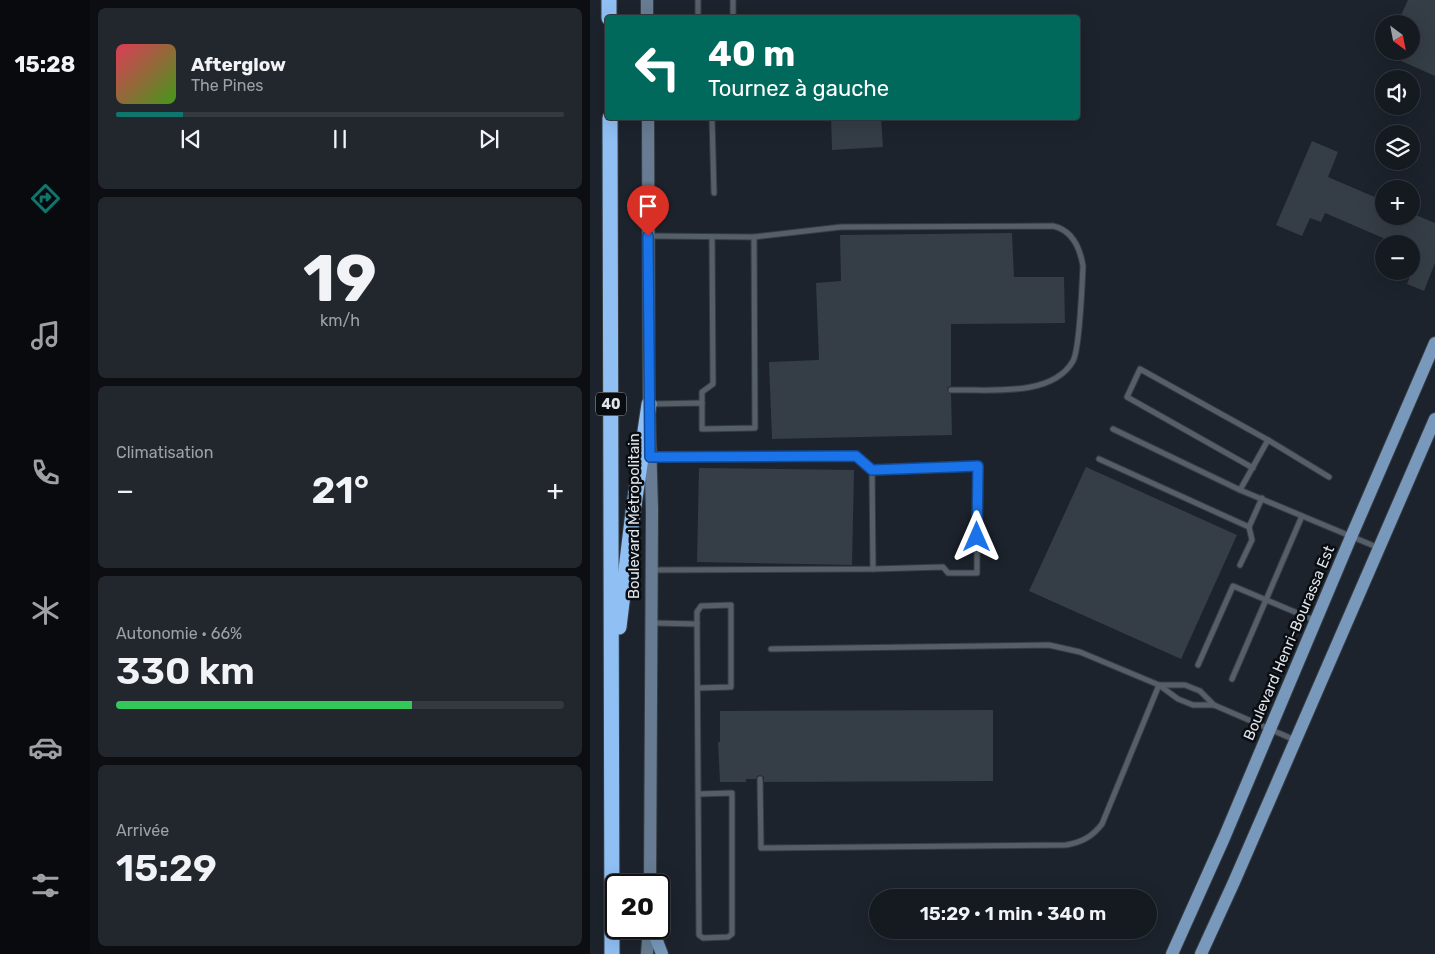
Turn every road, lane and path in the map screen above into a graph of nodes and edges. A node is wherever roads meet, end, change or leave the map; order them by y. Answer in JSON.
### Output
{"nodes":[{"id":1,"x":609,"y":0,"type":"edge"},
{"id":2,"x":647,"y":0,"type":"edge"},
{"id":3,"x":698,"y":0,"type":"edge"},
{"id":4,"x":733,"y":0,"type":"edge"},
{"id":5,"x":609,"y":15,"type":"edge"},
{"id":6,"x":648,"y":15,"type":"edge"},
{"id":7,"x":698,"y":15,"type":"edge"},
{"id":8,"x":733,"y":15,"type":"edge"},
{"id":9,"x":610,"y":120,"type":"edge"},
{"id":10,"x":648,"y":120,"type":"edge"},
{"id":11,"x":712,"y":120,"type":"edge"},
{"id":12,"x":714,"y":192,"type":"dead end"},
{"id":13,"x":648,"y":236,"type":"junction"},
{"id":14,"x":712,"y":237,"type":"junction"},
{"id":15,"x":754,"y":237,"type":"junction"},
{"id":16,"x":1435,"y":343,"type":"edge"},
{"id":17,"x":951,"y":390,"type":"dead end"},
{"id":18,"x":702,"y":403,"type":"junction"},
{"id":19,"x":649,"y":404,"type":"junction"},
{"id":20,"x":1435,"y":419,"type":"edge"},
{"id":21,"x":1112,"y":429,"type":"dead end"},
{"id":22,"x":1268,"y":440,"type":"junction"},
{"id":23,"x":650,"y":457,"type":"junction"},
{"id":24,"x":1099,"y":459,"type":"dead end"},
{"id":25,"x":1253,"y":468,"type":"junction"},
{"id":26,"x":872,"y":470,"type":"junction"},
{"id":27,"x":1329,"y":476,"type":"dead end"},
{"id":28,"x":1240,"y":490,"type":"junction"},
{"id":29,"x":1262,"y":498,"type":"junction"},
{"id":30,"x":1302,"y":516,"type":"junction"},
{"id":31,"x":1249,"y":526,"type":"junction"},
{"id":32,"x":1351,"y":537,"type":"junction"},
{"id":33,"x":1379,"y":548,"type":"junction"},
{"id":34,"x":1240,"y":565,"type":"dead end"},
{"id":35,"x":873,"y":569,"type":"junction"},
{"id":36,"x":651,"y":570,"type":"junction"},
{"id":37,"x":1266,"y":600,"type":"junction"},
{"id":38,"x":1316,"y":621,"type":"junction"},
{"id":39,"x":651,"y":623,"type":"junction"},
{"id":40,"x":697,"y":624,"type":"junction"},
{"id":41,"x":771,"y":649,"type":"dead end"},
{"id":42,"x":1198,"y":665,"type":"dead end"},
{"id":43,"x":1232,"y":679,"type":"dead end"},
{"id":44,"x":1159,"y":685,"type":"junction"},
{"id":45,"x":698,"y":688,"type":"junction"},
{"id":46,"x":611,"y":690,"type":"junction"},
{"id":47,"x":1214,"y":706,"type":"junction"},
{"id":48,"x":1271,"y":730,"type":"junction"},
{"id":49,"x":1296,"y":740,"type":"junction"},
{"id":50,"x":760,"y":779,"type":"dead end"},
{"id":51,"x":699,"y":794,"type":"junction"},
{"id":52,"x":650,"y":874,"type":"edge"},
{"id":53,"x":649,"y":939,"type":"edge"},
{"id":54,"x":656,"y":939,"type":"edge"},
{"id":55,"x":612,"y":954,"type":"edge"},
{"id":56,"x":647,"y":954,"type":"edge"},
{"id":57,"x":662,"y":954,"type":"edge"},
{"id":58,"x":1172,"y":954,"type":"edge"},
{"id":59,"x":1200,"y":954,"type":"edge"}],
"edges":[{"from":1,"to":5,"type":"highway"},
{"from":2,"to":6,"type":"main road"},
{"from":3,"to":7,"type":"lane"},
{"from":4,"to":8,"type":"lane"},
{"from":9,"to":46,"type":"highway","number":"40"},
{"from":10,"to":13,"type":"main road","name":"Boulevard Métropolitain"},
{"from":11,"to":12,"type":"lane"},
{"from":13,"to":14,"type":"lane"},
{"from":13,"to":19,"type":"main road","name":"Boulevard Métropolitain"},
{"from":14,"to":15,"type":"lane"},
{"from":14,"to":18,"type":"lane"},
{"from":15,"to":17,"type":"lane"},
{"from":15,"to":18,"type":"lane"},
{"from":16,"to":32,"type":"main road","name":"Boulevard Henri-Bourassa Est"},
{"from":18,"to":19,"type":"lane"},
{"from":19,"to":23,"type":"main road","name":"Boulevard Métropolitain"},
{"from":19,"to":46,"type":"highway"},
{"from":20,"to":33,"type":"main road"},
{"from":21,"to":28,"type":"lane"},
{"from":22,"to":25,"type":"lane"},
{"from":22,"to":25,"type":"lane"},
{"from":22,"to":27,"type":"lane"},
{"from":23,"to":26,"type":"lane"},
{"from":23,"to":36,"type":"main road","name":"Boulevard Métropolitain"},
{"from":24,"to":31,"type":"lane"},
{"from":25,"to":28,"type":"lane"},
{"from":26,"to":35,"type":"lane"},
{"from":26,"to":35,"type":"lane"},
{"from":28,"to":29,"type":"lane"},
{"from":29,"to":30,"type":"lane"},
{"from":29,"to":31,"type":"lane"},
{"from":30,"to":32,"type":"lane"},
{"from":30,"to":37,"type":"lane"},
{"from":31,"to":34,"type":"lane"},
{"from":32,"to":33,"type":"lane"},
{"from":32,"to":38,"type":"main road","name":"Boulevard Henri-Bourassa Est"},
{"from":33,"to":49,"type":"main road"},
{"from":35,"to":36,"type":"lane"},
{"from":36,"to":39,"type":"main road","name":"Boulevard Métropolitain"},
{"from":37,"to":38,"type":"lane"},
{"from":37,"to":42,"type":"lane"},
{"from":37,"to":43,"type":"lane"},
{"from":38,"to":48,"type":"main road","name":"Boulevard Henri-Bourassa Est"},
{"from":39,"to":40,"type":"lane"},
{"from":39,"to":52,"type":"main road","name":"Boulevard Métropolitain"},
{"from":40,"to":45,"type":"lane"},
{"from":40,"to":45,"type":"lane"},
{"from":41,"to":44,"type":"lane"},
{"from":44,"to":47,"type":"lane"},
{"from":44,"to":47,"type":"lane"},
{"from":44,"to":50,"type":"lane"},
{"from":45,"to":51,"type":"lane"},
{"from":46,"to":55,"type":"highway","number":"40"},
{"from":47,"to":48,"type":"lane"},
{"from":48,"to":49,"type":"lane"},
{"from":48,"to":58,"type":"main road","name":"Boulevard Henri-Bourassa Est"},
{"from":49,"to":59,"type":"main road"},
{"from":51,"to":51,"type":"lane"},
{"from":53,"to":56,"type":"main road"},
{"from":54,"to":57,"type":"main road"}]}
